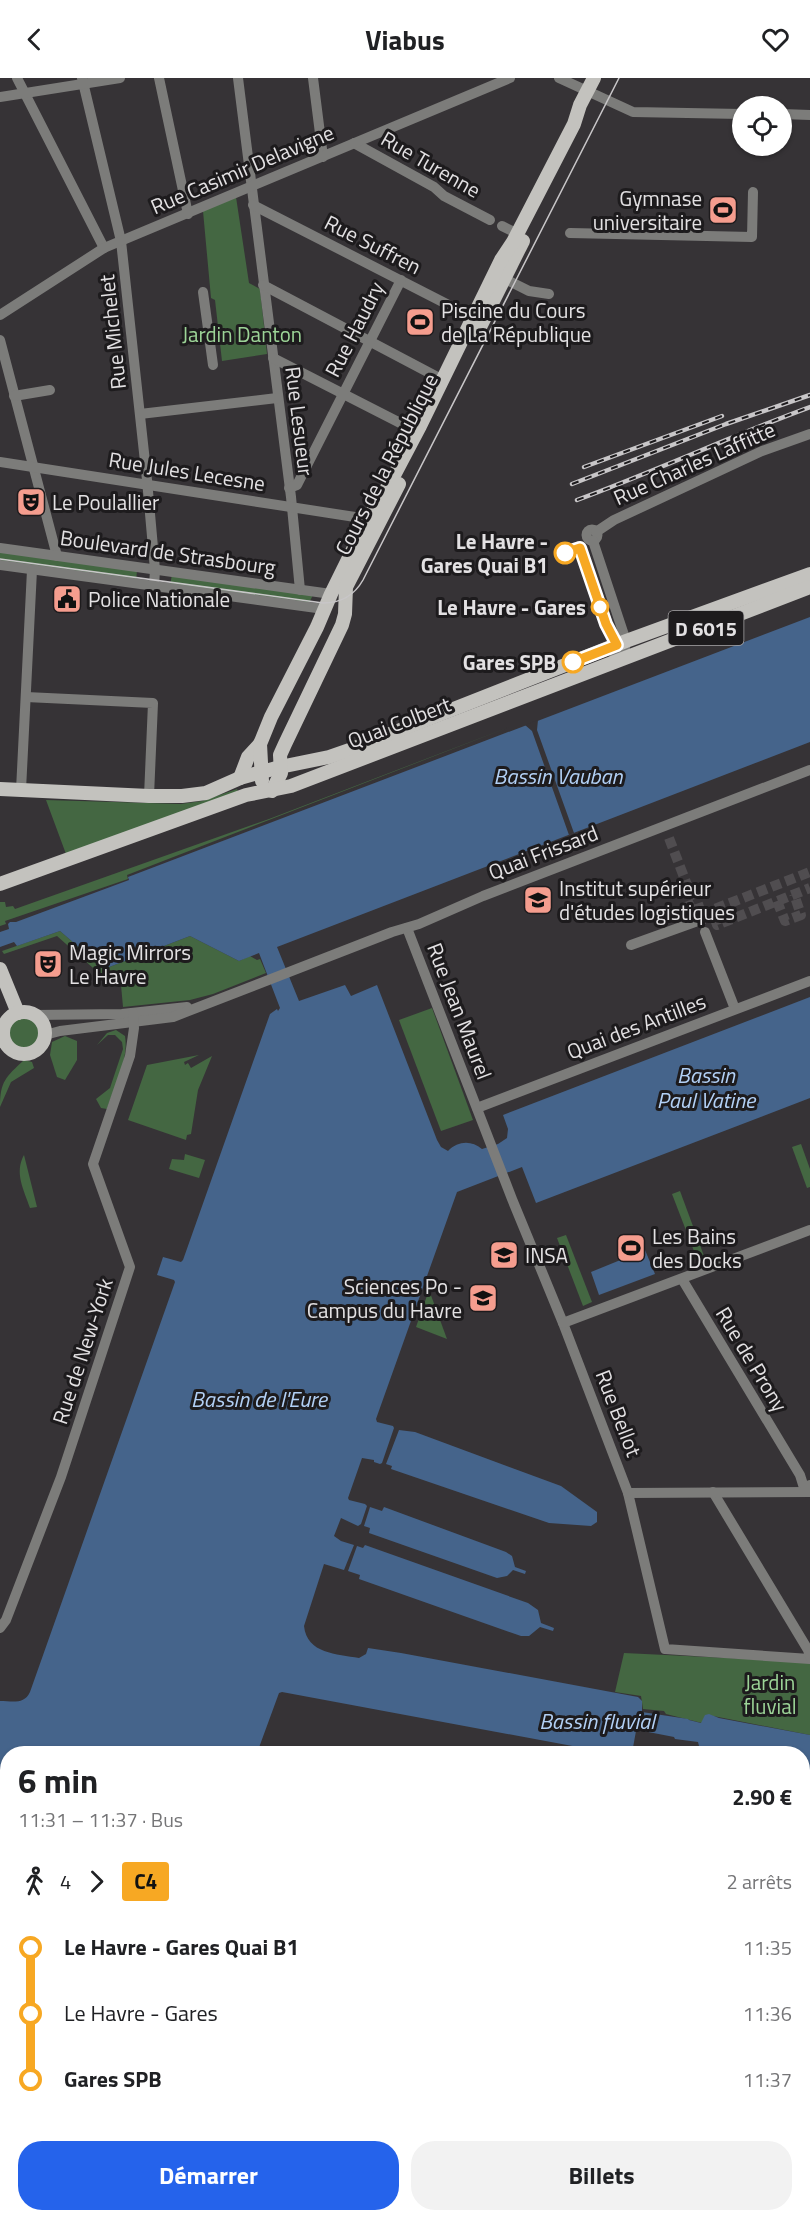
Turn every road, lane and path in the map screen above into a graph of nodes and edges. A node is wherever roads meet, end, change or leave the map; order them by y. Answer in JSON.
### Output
{"nodes":[{"id":1,"x":17,"y":78,"type":"edge"},
{"id":2,"x":120,"y":78,"type":"edge"},
{"id":3,"x":159,"y":78,"type":"edge"},
{"id":4,"x":238,"y":78,"type":"edge"},
{"id":5,"x":313,"y":78,"type":"edge"},
{"id":6,"x":510,"y":78,"type":"edge"},
{"id":7,"x":559,"y":78,"type":"edge"},
{"id":8,"x":604,"y":78,"type":"edge"},
{"id":9,"x":83,"y":81,"type":"edge"},
{"id":10,"x":592,"y":88,"type":"edge"},
{"id":11,"x":25,"y":93,"type":"junction"},
{"id":12,"x":0,"y":97,"type":"edge"},
{"id":13,"x":732,"y":114,"type":"edge"},
{"id":14,"x":792,"y":114,"type":"edge"},
{"id":15,"x":810,"y":115,"type":"edge"},
{"id":16,"x":354,"y":143,"type":"junction"},
{"id":17,"x":323,"y":157,"type":"junction"},
{"id":18,"x":251,"y":187,"type":"junction"},
{"id":19,"x":753,"y":192,"type":"dead end"},
{"id":20,"x":254,"y":205,"type":"junction"},
{"id":21,"x":188,"y":214,"type":"junction"},
{"id":22,"x":490,"y":220,"type":"dead end"},
{"id":23,"x":502,"y":226,"type":"dead end"},
{"id":24,"x":570,"y":233,"type":"dead end"},
{"id":25,"x":518,"y":234,"type":"junction"},
{"id":26,"x":121,"y":241,"type":"junction"},
{"id":27,"x":104,"y":248,"type":"junction"},
{"id":28,"x":499,"y":276,"type":"junction"},
{"id":29,"x":400,"y":280,"type":"junction"},
{"id":30,"x":263,"y":285,"type":"junction"},
{"id":31,"x":203,"y":292,"type":"dead end"},
{"id":32,"x":549,"y":294,"type":"dead end"},
{"id":33,"x":0,"y":315,"type":"edge"},
{"id":34,"x":474,"y":318,"type":"junction"},
{"id":35,"x":0,"y":340,"type":"edge"},
{"id":36,"x":370,"y":341,"type":"junction"},
{"id":37,"x":273,"y":358,"type":"junction"},
{"id":38,"x":213,"y":365,"type":"dead end"},
{"id":39,"x":443,"y":380,"type":"junction"},
{"id":40,"x":50,"y":390,"type":"dead end"},
{"id":41,"x":344,"y":393,"type":"junction"},
{"id":42,"x":14,"y":396,"type":"junction"},
{"id":43,"x":277,"y":398,"type":"junction"},
{"id":44,"x":140,"y":414,"type":"junction"},
{"id":45,"x":410,"y":428,"type":"dead end"},
{"id":46,"x":810,"y":434,"type":"edge"},
{"id":47,"x":0,"y":462,"type":"edge"},
{"id":48,"x":33,"y":467,"type":"junction"},
{"id":49,"x":147,"y":484,"type":"junction"},
{"id":50,"x":289,"y":488,"type":"junction"},
{"id":51,"x":291,"y":506,"type":"junction"},
{"id":52,"x":368,"y":519,"type":"junction"},
{"id":53,"x":0,"y":548,"type":"edge"},
{"id":54,"x":57,"y":556,"type":"junction"},
{"id":55,"x":0,"y":566,"type":"edge"},
{"id":56,"x":32,"y":570,"type":"junction"},
{"id":57,"x":155,"y":570,"type":"junction"},
{"id":58,"x":810,"y":574,"type":"edge"},
{"id":59,"x":154,"y":586,"type":"junction"},
{"id":60,"x":810,"y":587,"type":"edge"},
{"id":61,"x":300,"y":590,"type":"junction"},
{"id":62,"x":331,"y":594,"type":"junction"},
{"id":63,"x":345,"y":599,"type":"junction"},
{"id":64,"x":318,"y":609,"type":"junction"},
{"id":65,"x":345,"y":614,"type":"junction"},
{"id":66,"x":626,"y":641,"type":"junction"},
{"id":67,"x":604,"y":667,"type":"junction"},
{"id":68,"x":540,"y":675,"type":"junction"},
{"id":69,"x":564,"y":682,"type":"junction"},
{"id":70,"x":26,"y":698,"type":"junction"},
{"id":71,"x":260,"y":744,"type":"junction"},
{"id":72,"x":285,"y":744,"type":"junction"},
{"id":73,"x":306,"y":761,"type":"junction"},
{"id":74,"x":280,"y":767,"type":"junction"},
{"id":75,"x":810,"y":770,"type":"edge"},
{"id":76,"x":260,"y":773,"type":"junction"},
{"id":77,"x":240,"y":778,"type":"junction"},
{"id":78,"x":0,"y":789,"type":"edge"},
{"id":79,"x":21,"y":790,"type":"junction"},
{"id":80,"x":268,"y":791,"type":"junction"},
{"id":81,"x":149,"y":796,"type":"junction"},
{"id":82,"x":664,"y":826,"type":"junction"},
{"id":83,"x":669,"y":838,"type":"tunnel mouth"},
{"id":84,"x":0,"y":884,"type":"edge"},
{"id":85,"x":695,"y":922,"type":"tunnel mouth"},
{"id":86,"x":407,"y":928,"type":"junction"},
{"id":87,"x":705,"y":932,"type":"tunnel mouth"},
{"id":88,"x":631,"y":945,"type":"dead end"},
{"id":89,"x":0,"y":969,"type":"edge"},
{"id":90,"x":810,"y":981,"type":"edge"},
{"id":91,"x":735,"y":1009,"type":"junction"},
{"id":92,"x":18,"y":1013,"type":"junction"},
{"id":93,"x":34,"y":1015,"type":"junction"},
{"id":94,"x":133,"y":1018,"type":"junction"},
{"id":95,"x":2,"y":1027,"type":"edge"},
{"id":96,"x":45,"y":1035,"type":"junction"},
{"id":97,"x":3,"y":1043,"type":"edge"},
{"id":98,"x":477,"y":1108,"type":"junction"},
{"id":99,"x":490,"y":1144,"type":"joint"},
{"id":100,"x":810,"y":1230,"type":"edge"},
{"id":101,"x":682,"y":1279,"type":"junction"},
{"id":102,"x":564,"y":1323,"type":"junction"},
{"id":103,"x":808,"y":1489,"type":"edge"},
{"id":104,"x":713,"y":1492,"type":"junction"},
{"id":105,"x":628,"y":1493,"type":"junction"},
{"id":106,"x":0,"y":1628,"type":"edge"},
{"id":107,"x":810,"y":1658,"type":"edge"}],
"edges":[{"from":1,"to":11,"type":"street"},
{"from":2,"to":9,"type":"street"},
{"from":3,"to":21,"type":"street"},
{"from":4,"to":18,"type":"street","name":"Rue Lesueur"},
{"from":5,"to":17,"type":"street"},
{"from":6,"to":16,"type":"street","name":"Rue Casimir Delavigne"},
{"from":7,"to":10,"type":"street"},
{"from":8,"to":10,"type":"main road","name":"Cours de la République"},
{"from":9,"to":11,"type":"street"},
{"from":9,"to":26,"type":"street","name":"Rue Michelet"},
{"from":10,"to":13,"type":"street"},
{"from":10,"to":25,"type":"main road","name":"Cours de la République"},
{"from":10,"to":28,"type":"main road","name":"Cours de la République"},
{"from":11,"to":12,"type":"street"},
{"from":11,"to":27,"type":"street"},
{"from":14,"to":15,"type":"street"},
{"from":16,"to":17,"type":"street","name":"Rue Casimir Delavigne"},
{"from":16,"to":22,"type":"street","name":"Rue Turenne"},
{"from":17,"to":18,"type":"street","name":"Rue Casimir Delavigne"},
{"from":18,"to":20,"type":"street","name":"Rue Lesueur"},
{"from":18,"to":21,"type":"street","name":"Rue Casimir Delavigne"},
{"from":19,"to":24,"type":"street"},
{"from":20,"to":29,"type":"street","name":"Rue Suffren"},
{"from":20,"to":30,"type":"street","name":"Rue Lesueur"},
{"from":21,"to":26,"type":"street","name":"Rue Casimir Delavigne"},
{"from":23,"to":25,"type":"street"},
{"from":25,"to":28,"type":"main road","name":"Cours de la République"},
{"from":26,"to":27,"type":"street","name":"Rue Casimir Delavigne"},
{"from":26,"to":44,"type":"street","name":"Rue Michelet"},
{"from":27,"to":33,"type":"street","name":"Rue Casimir Delavigne"},
{"from":28,"to":32,"type":"street"},
{"from":28,"to":34,"type":"main road","name":"Cours de la République"},
{"from":28,"to":63,"type":"main road","name":"Cours de la République"},
{"from":29,"to":34,"type":"street","name":"Rue Suffren"},
{"from":29,"to":36,"type":"street","name":"Rue Haudry"},
{"from":30,"to":36,"type":"street"},
{"from":30,"to":37,"type":"street","name":"Rue Lesueur"},
{"from":31,"to":38,"type":"street"},
{"from":34,"to":39,"type":"main road","name":"Cours de la République"},
{"from":35,"to":42,"type":"street"},
{"from":36,"to":39,"type":"street"},
{"from":36,"to":41,"type":"street","name":"Rue Haudry"},
{"from":37,"to":41,"type":"street"},
{"from":37,"to":43,"type":"street","name":"Rue Lesueur"},
{"from":39,"to":52,"type":"main road","name":"Cours de la République"},
{"from":40,"to":42,"type":"street"},
{"from":41,"to":45,"type":"street"},
{"from":41,"to":50,"type":"street","name":"Rue Haudry"},
{"from":42,"to":48,"type":"street"},
{"from":43,"to":44,"type":"street"},
{"from":43,"to":50,"type":"street","name":"Rue Lesueur"},
{"from":44,"to":49,"type":"street","name":"Rue Michelet"},
{"from":46,"to":66,"type":"street","name":"Rue Charles Laffitte"},
{"from":47,"to":48,"type":"street","name":"Rue Jules Lecesne"},
{"from":48,"to":49,"type":"street","name":"Rue Jules Lecesne"},
{"from":48,"to":54,"type":"street"},
{"from":49,"to":51,"type":"street","name":"Rue Jules Lecesne"},
{"from":49,"to":57,"type":"street","name":"Rue Michelet"},
{"from":50,"to":51,"type":"street","name":"Rue Lesueur"},
{"from":51,"to":52,"type":"street","name":"Rue Jules Lecesne"},
{"from":51,"to":61,"type":"street","name":"Rue Lesueur"},
{"from":52,"to":62,"type":"main road","name":"Cours de la République"},
{"from":53,"to":54,"type":"street","name":"Boulevard de Strasbourg"},
{"from":54,"to":57,"type":"street","name":"Boulevard de Strasbourg"},
{"from":55,"to":56,"type":"street","name":"Boulevard de Strasbourg"},
{"from":56,"to":59,"type":"street","name":"Boulevard de Strasbourg"},
{"from":56,"to":70,"type":"street"},
{"from":57,"to":59,"type":"street","name":"Rue Michelet"},
{"from":57,"to":61,"type":"street","name":"Boulevard de Strasbourg"},
{"from":58,"to":66,"type":"main road","name":"Quai Colbert","number":"D 6015"},
{"from":59,"to":64,"type":"street","name":"Boulevard de Strasbourg"},
{"from":60,"to":67,"type":"main road","name":"Quai Colbert","number":"D 6015"},
{"from":61,"to":62,"type":"street","name":"Boulevard de Strasbourg"},
{"from":62,"to":63,"type":"main road"},
{"from":62,"to":64,"type":"main road","name":"Cours de la République"},
{"from":63,"to":65,"type":"main road","name":"Cours de la République"},
{"from":64,"to":65,"type":"main road"},
{"from":64,"to":71,"type":"main road","name":"Cours de la République"},
{"from":65,"to":72,"type":"main road","name":"Cours de la République"},
{"from":66,"to":67,"type":"street"},
{"from":66,"to":68,"type":"main road","name":"Quai Colbert","number":"D 6015"},
{"from":67,"to":69,"type":"main road","name":"Quai Colbert","number":"D 6015"},
{"from":68,"to":69,"type":"main road"},
{"from":68,"to":73,"type":"main road","name":"Quai Colbert"},
{"from":69,"to":80,"type":"main road","name":"Quai Colbert"},
{"from":70,"to":79,"type":"street"},
{"from":70,"to":81,"type":"street"},
{"from":71,"to":76,"type":"main road"},
{"from":71,"to":77,"type":"main road"},
{"from":72,"to":73,"type":"main road"},
{"from":72,"to":74,"type":"main road"},
{"from":73,"to":74,"type":"main road","name":"Quai Colbert"},
{"from":74,"to":76,"type":"main road","name":"Quai Colbert"},
{"from":74,"to":80,"type":"main road"},
{"from":75,"to":82,"type":"street","name":"Quai Frissard"},
{"from":76,"to":77,"type":"main road","name":"Quai Colbert"},
{"from":76,"to":80,"type":"main road"},
{"from":77,"to":81,"type":"main road","name":"Quai Colbert"},
{"from":78,"to":79,"type":"main road","name":"Quai Colbert"},
{"from":79,"to":81,"type":"main road","name":"Quai Colbert"},
{"from":80,"to":84,"type":"main road","name":"Quai Colbert"},
{"from":82,"to":83,"type":"street"},
{"from":82,"to":86,"type":"street","name":"Quai Frissard"},
{"from":85,"to":88,"type":"street"},
{"from":86,"to":94,"type":"street","name":"Quai Frissard"},
{"from":86,"to":98,"type":"street","name":"Rue Jean Maurel"},
{"from":87,"to":91,"type":"street"},
{"from":89,"to":92,"type":"main road"},
{"from":90,"to":91,"type":"street","name":"Quai des Antilles"},
{"from":91,"to":98,"type":"street","name":"Quai des Antilles"},
{"from":92,"to":93,"type":"main road"},
{"from":92,"to":95,"type":"main road"},
{"from":93,"to":94,"type":"street"},
{"from":93,"to":96,"type":"main road"},
{"from":94,"to":96,"type":"street"},
{"from":94,"to":106,"type":"street","name":"Rue de New-York"},
{"from":95,"to":97,"type":"main road"},
{"from":96,"to":97,"type":"main road"},
{"from":98,"to":99,"type":"street","name":"Rue Jean Maurel"},
{"from":99,"to":102,"type":"street","name":"Rue Bellot"},
{"from":100,"to":101,"type":"street"},
{"from":101,"to":102,"type":"street"},
{"from":101,"to":103,"type":"street","name":"Rue de Prony"},
{"from":102,"to":105,"type":"street","name":"Rue Bellot"},
{"from":103,"to":104,"type":"street"},
{"from":104,"to":105,"type":"street"},
{"from":104,"to":107,"type":"street"},
{"from":105,"to":107,"type":"street","name":"Rue Bellot"}]}
